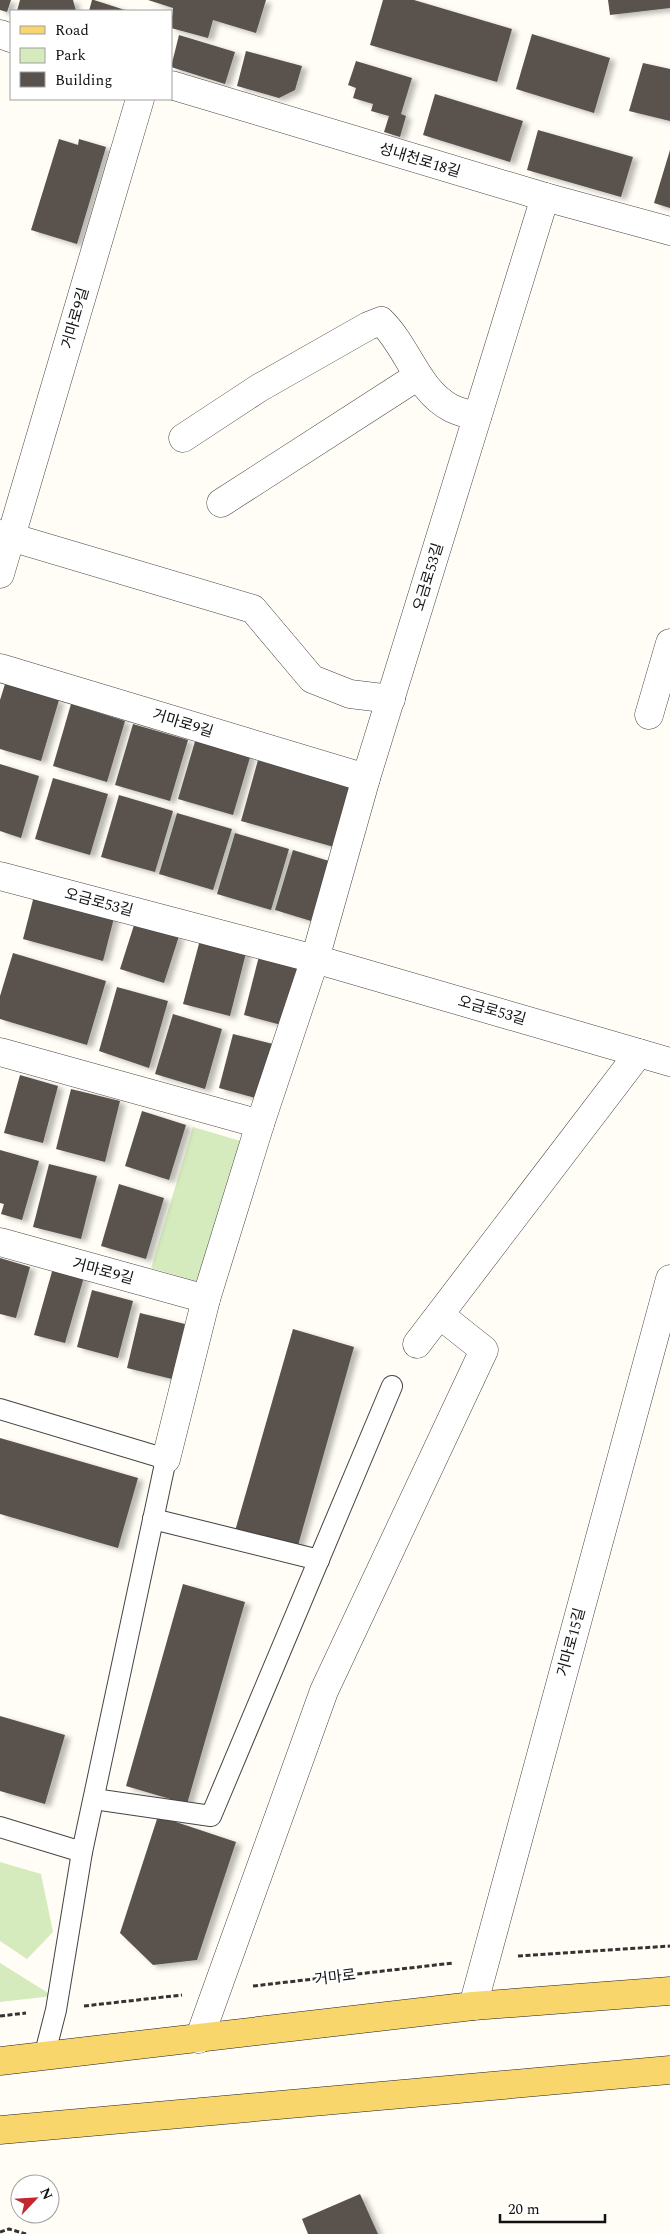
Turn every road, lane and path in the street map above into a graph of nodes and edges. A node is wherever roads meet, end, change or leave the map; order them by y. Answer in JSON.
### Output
{"nodes":[{"id":1,"x":172,"y":85,"type":"edge"},
{"id":2,"x":140,"y":100,"type":"edge"},
{"id":3,"x":545,"y":197,"type":"junction"},
{"id":4,"x":670,"y":231,"type":"edge"},
{"id":5,"x":418,"y":376,"type":"junction"},
{"id":6,"x":477,"y":417,"type":"junction"},
{"id":7,"x":183,"y":438,"type":"dead end"},
{"id":8,"x":221,"y":503,"type":"dead end"},
{"id":9,"x":5,"y":536,"type":"edge"},
{"id":10,"x":0,"y":574,"type":"edge"},
{"id":11,"x":670,"y":643,"type":"edge"},
{"id":12,"x":0,"y":668,"type":"edge"},
{"id":13,"x":390,"y":699,"type":"junction"},
{"id":14,"x":649,"y":715,"type":"dead end"},
{"id":15,"x":366,"y":778,"type":"junction"},
{"id":16,"x":0,"y":876,"type":"edge"},
{"id":17,"x":315,"y":959,"type":"junction"},
{"id":18,"x":0,"y":1052,"type":"edge"},
{"id":19,"x":639,"y":1053,"type":"junction"},
{"id":20,"x":670,"y":1062,"type":"edge"},
{"id":21,"x":260,"y":1124,"type":"junction"},
{"id":22,"x":0,"y":1242,"type":"edge"},
{"id":23,"x":670,"y":1278,"type":"edge"},
{"id":24,"x":206,"y":1299,"type":"junction"},
{"id":25,"x":440,"y":1315,"type":"junction"},
{"id":26,"x":418,"y":1344,"type":"dead end"},
{"id":27,"x":392,"y":1386,"type":"dead end"},
{"id":28,"x":0,"y":1410,"type":"edge"},
{"id":29,"x":166,"y":1459,"type":"junction"},
{"id":30,"x":153,"y":1519,"type":"junction"},
{"id":31,"x":318,"y":1560,"type":"junction"},
{"id":32,"x":94,"y":1799,"type":"junction"},
{"id":33,"x":0,"y":1827,"type":"edge"},
{"id":34,"x":82,"y":1852,"type":"junction"},
{"id":35,"x":670,"y":1946,"type":"edge"},
{"id":36,"x":486,"y":1958,"type":"junction"},
{"id":37,"x":217,"y":1991,"type":"junction"},
{"id":38,"x":670,"y":1991,"type":"edge"},
{"id":39,"x":473,"y":2006,"type":"junction"},
{"id":40,"x":56,"y":2010,"type":"junction"},
{"id":41,"x":0,"y":2016,"type":"edge"},
{"id":42,"x":199,"y":2039,"type":"junction"},
{"id":43,"x":44,"y":2057,"type":"junction"},
{"id":44,"x":0,"y":2061,"type":"edge"},
{"id":45,"x":670,"y":2070,"type":"edge"},
{"id":46,"x":0,"y":2130,"type":"edge"},
{"id":47,"x":0,"y":2232,"type":"edge"},
{"id":48,"x":26,"y":2234,"type":"edge"}],
"edges":[{"from":1,"to":3,"type":"street","name":"성내천로18길"},
{"from":2,"to":9,"type":"street","name":"거마로9길"},
{"from":3,"to":4,"type":"street","name":"성내천로18길"},
{"from":3,"to":6,"type":"street","name":"오금로53길"},
{"from":5,"to":6,"type":"street"},
{"from":5,"to":7,"type":"street"},
{"from":5,"to":8,"type":"street"},
{"from":6,"to":13,"type":"street","name":"오금로53길"},
{"from":9,"to":10,"type":"street","name":"거마로9길"},
{"from":9,"to":13,"type":"street"},
{"from":11,"to":14,"type":"street"},
{"from":12,"to":15,"type":"street","name":"거마로9길"},
{"from":13,"to":15,"type":"street","name":"오금로53길"},
{"from":15,"to":17,"type":"street","name":"오금로53길"},
{"from":16,"to":17,"type":"street","name":"오금로53길"},
{"from":17,"to":19,"type":"street","name":"오금로53길"},
{"from":17,"to":21,"type":"street","name":"오금로53길"},
{"from":18,"to":21,"type":"street"},
{"from":19,"to":20,"type":"street","name":"오금로53길"},
{"from":19,"to":25,"type":"street"},
{"from":21,"to":24,"type":"street","name":"오금로53길"},
{"from":22,"to":24,"type":"street","name":"거마로9길"},
{"from":23,"to":36,"type":"street","name":"거마로15길"},
{"from":24,"to":29,"type":"street","name":"오금로53길"},
{"from":25,"to":26,"type":"street"},
{"from":25,"to":37,"type":"street"},
{"from":27,"to":31,"type":"lane"},
{"from":28,"to":29,"type":"lane"},
{"from":29,"to":30,"type":"lane"},
{"from":30,"to":31,"type":"lane"},
{"from":30,"to":32,"type":"lane"},
{"from":31,"to":32,"type":"lane"},
{"from":32,"to":34,"type":"lane"},
{"from":33,"to":34,"type":"lane"},
{"from":34,"to":40,"type":"lane"},
{"from":35,"to":36,"type":"path","name":"거마로"},
{"from":36,"to":37,"type":"path","name":"거마로"},
{"from":36,"to":39,"type":"street","name":"거마로15길"},
{"from":37,"to":40,"type":"path","name":"거마로"},
{"from":37,"to":42,"type":"street"},
{"from":38,"to":39,"type":"main road"},
{"from":39,"to":42,"type":"main road"},
{"from":40,"to":41,"type":"path","name":"거마로"},
{"from":40,"to":43,"type":"lane"},
{"from":42,"to":43,"type":"main road"},
{"from":43,"to":44,"type":"main road"},
{"from":45,"to":46,"type":"main road"},
{"from":47,"to":48,"type":"path"}]}
